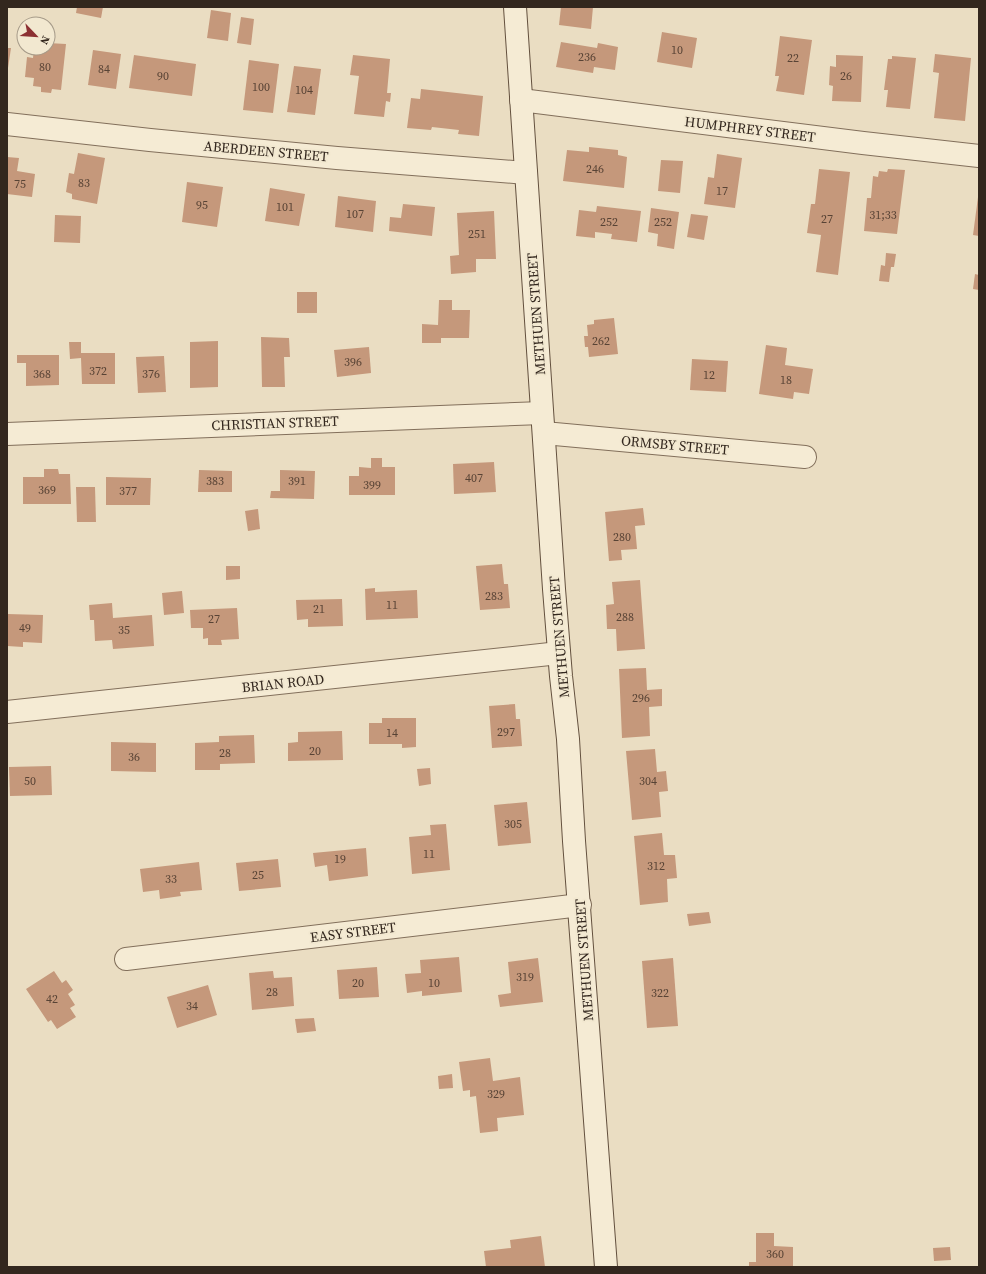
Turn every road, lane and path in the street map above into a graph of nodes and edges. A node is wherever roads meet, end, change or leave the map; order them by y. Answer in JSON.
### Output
{"nodes":[{"id":1,"x":515,"y":7,"type":"edge"},
{"id":2,"x":521,"y":100,"type":"junction"},
{"id":3,"x":7,"y":124,"type":"edge"},
{"id":4,"x":979,"y":156,"type":"edge"},
{"id":5,"x":526,"y":173,"type":"junction"},
{"id":6,"x":543,"y":423,"type":"junction"},
{"id":7,"x":7,"y":434,"type":"edge"},
{"id":8,"x":806,"y":457,"type":"dead end"},
{"id":9,"x":559,"y":653,"type":"junction"},
{"id":10,"x":7,"y":712,"type":"edge"},
{"id":11,"x":580,"y":905,"type":"junction"},
{"id":12,"x":126,"y":958,"type":"dead end"},
{"id":13,"x":606,"y":1267,"type":"edge"}],
"edges":[{"from":1,"to":2,"type":"street","name":"METHUEN STREET"},
{"from":2,"to":4,"type":"street","name":"HUMPHREY STREET"},
{"from":2,"to":5,"type":"street","name":"METHUEN STREET"},
{"from":3,"to":5,"type":"street","name":"ABERDEEN STREET"},
{"from":5,"to":6,"type":"street","name":"METHUEN STREET"},
{"from":6,"to":7,"type":"street","name":"CHRISTIAN STREET"},
{"from":6,"to":8,"type":"street","name":"ORMSBY STREET"},
{"from":6,"to":9,"type":"street","name":"METHUEN STREET"},
{"from":9,"to":10,"type":"street","name":"BRIAN ROAD"},
{"from":9,"to":11,"type":"street","name":"METHUEN STREET"},
{"from":11,"to":12,"type":"street","name":"EASY STREET"},
{"from":11,"to":13,"type":"street","name":"METHUEN STREET"}]}
